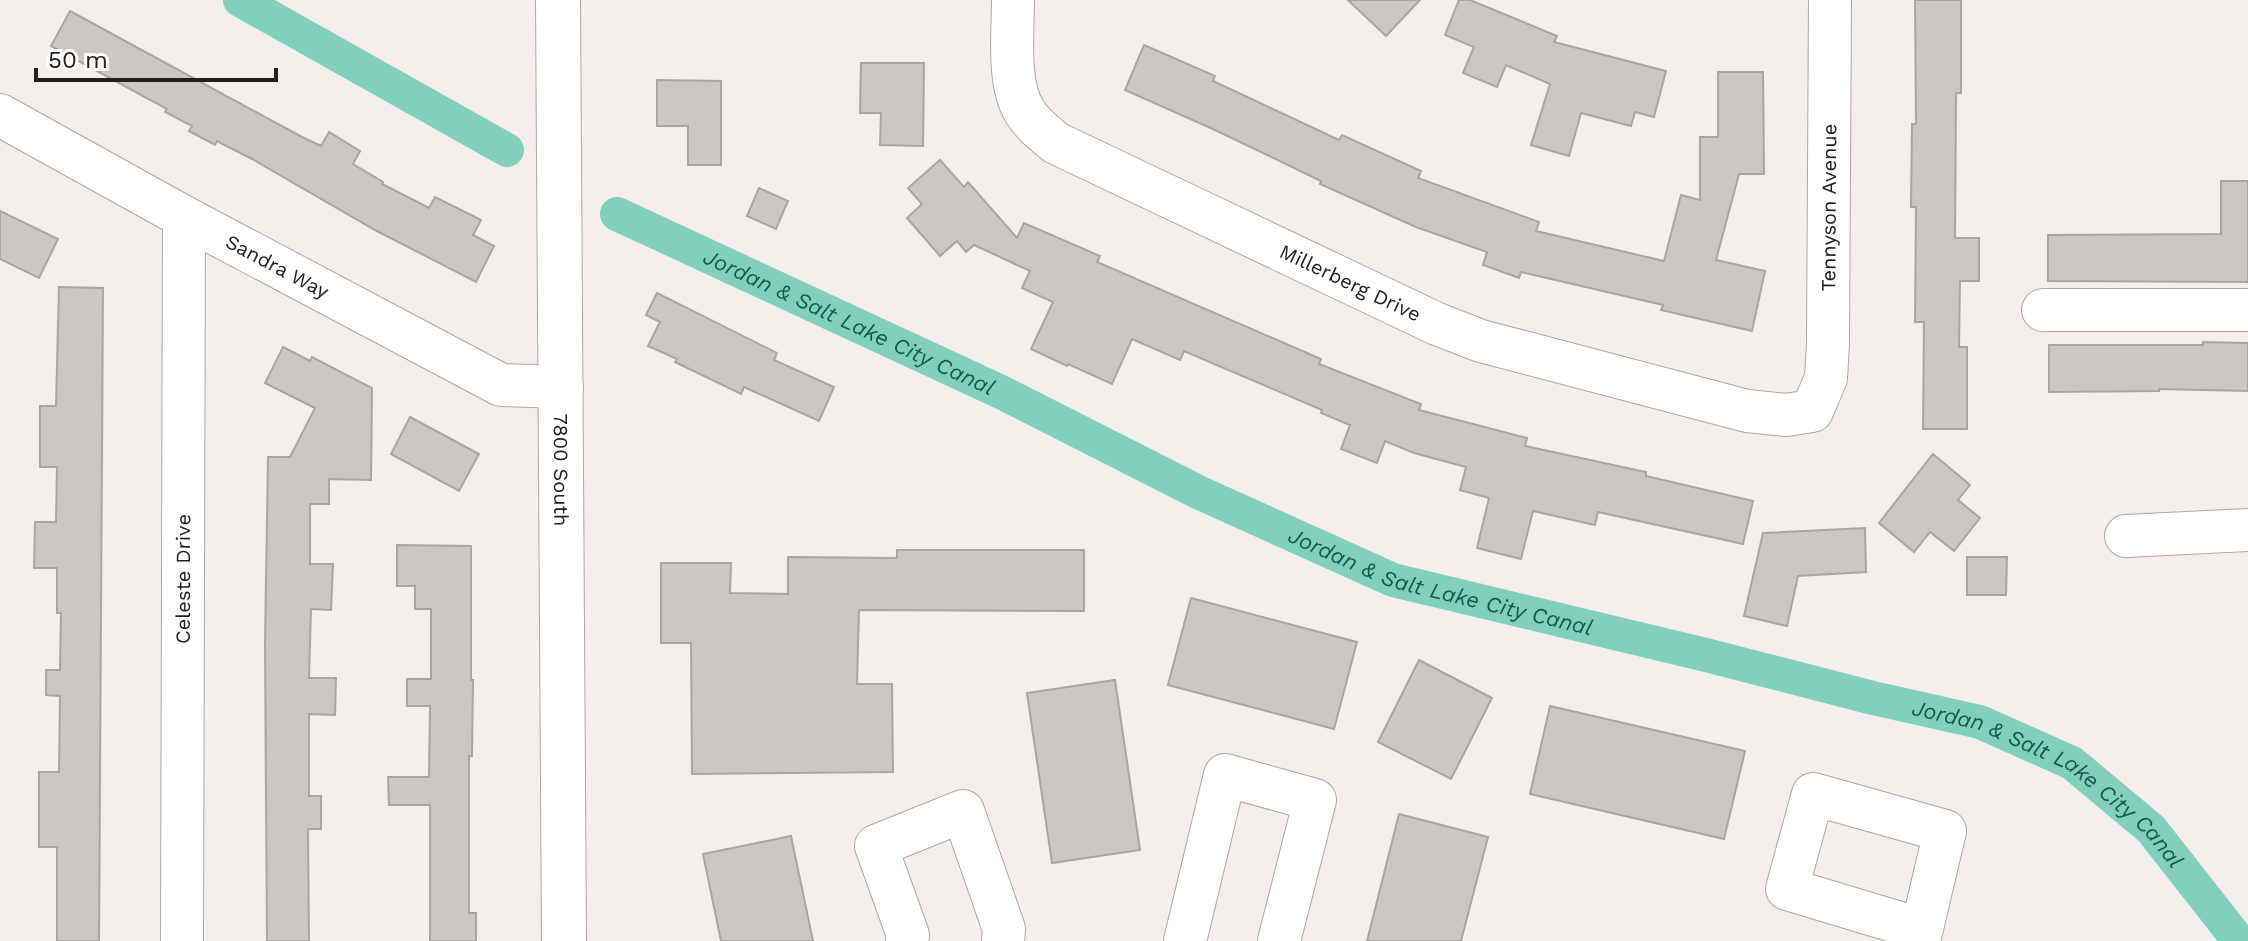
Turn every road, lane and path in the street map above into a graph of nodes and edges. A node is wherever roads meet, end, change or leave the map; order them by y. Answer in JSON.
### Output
{"nodes":[{"id":1,"x":558,"y":0,"type":"edge"},
{"id":2,"x":1013,"y":0,"type":"edge"},
{"id":3,"x":1830,"y":0,"type":"edge"},
{"id":4,"x":0,"y":115,"type":"edge"},
{"id":5,"x":184,"y":217,"type":"junction"},
{"id":6,"x":2043,"y":310,"type":"dead end"},
{"id":7,"x":2248,"y":310,"type":"edge"},
{"id":8,"x":562,"y":387,"type":"junction"},
{"id":9,"x":1812,"y":411,"type":"joint"},
{"id":10,"x":2248,"y":530,"type":"edge"},
{"id":11,"x":2126,"y":536,"type":"dead end"},
{"id":12,"x":182,"y":941,"type":"edge"},
{"id":13,"x":564,"y":941,"type":"edge"},
{"id":14,"x":907,"y":941,"type":"edge"},
{"id":15,"x":1003,"y":941,"type":"edge"},
{"id":16,"x":1185,"y":941,"type":"edge"},
{"id":17,"x":1279,"y":941,"type":"edge"}],
"edges":[{"from":1,"to":8,"type":"main road","name":"7800 South"},
{"from":2,"to":9,"type":"street","name":"Millerberg Drive"},
{"from":3,"to":9,"type":"street","name":"Tennyson Avenue"},
{"from":4,"to":5,"type":"street","name":"Sandra Way"},
{"from":5,"to":8,"type":"street","name":"Sandra Way"},
{"from":5,"to":12,"type":"street","name":"Celeste Drive"},
{"from":6,"to":7,"type":"street"},
{"from":8,"to":13,"type":"main road","name":"7800 South"},
{"from":10,"to":11,"type":"street"},
{"from":14,"to":15,"type":"street"},
{"from":16,"to":17,"type":"street"}]}
